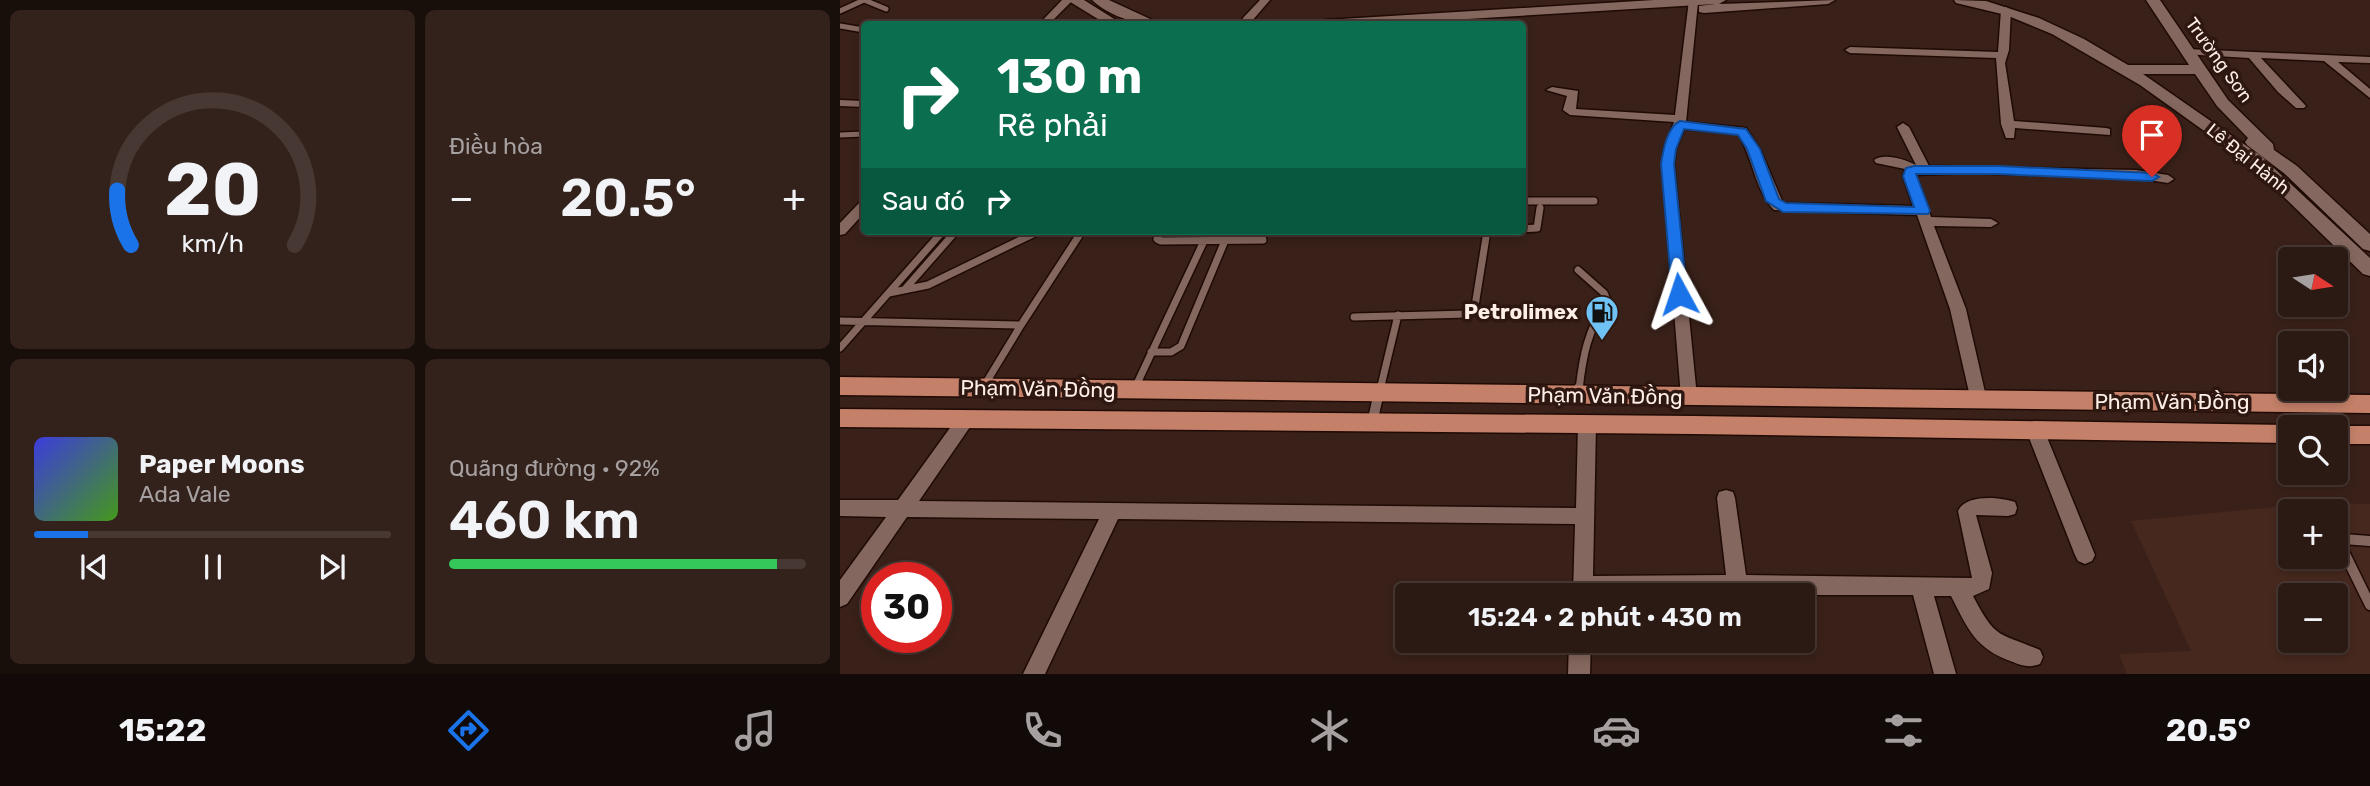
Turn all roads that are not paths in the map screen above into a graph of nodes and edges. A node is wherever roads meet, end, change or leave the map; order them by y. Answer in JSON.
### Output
{"nodes":[{"id":1,"x":1068,"y":0,"type":"edge"},
{"id":2,"x":1074,"y":0,"type":"edge"},
{"id":3,"x":1099,"y":0,"type":"edge"},
{"id":4,"x":1265,"y":0,"type":"edge"},
{"id":5,"x":1720,"y":0,"type":"edge"},
{"id":6,"x":1828,"y":0,"type":"edge"},
{"id":7,"x":1961,"y":0,"type":"edge"},
{"id":8,"x":2145,"y":0,"type":"edge"},
{"id":9,"x":2153,"y":0,"type":"edge"},
{"id":10,"x":2001,"y":5,"type":"edge"},
{"id":11,"x":1693,"y":6,"type":"edge"},
{"id":12,"x":886,"y":9,"type":"dead end"},
{"id":13,"x":840,"y":11,"type":"edge"},
{"id":14,"x":1247,"y":20,"type":"dead end"},
{"id":15,"x":1047,"y":21,"type":"edge"},
{"id":16,"x":1112,"y":21,"type":"edge"},
{"id":17,"x":1144,"y":21,"type":"edge"},
{"id":18,"x":1386,"y":21,"type":"edge"},
{"id":19,"x":1506,"y":21,"type":"edge"},
{"id":20,"x":840,"y":26,"type":"edge"},
{"id":21,"x":861,"y":30,"type":"edge"},
{"id":22,"x":1850,"y":50,"type":"dead end"},
{"id":23,"x":2187,"y":52,"type":"junction"},
{"id":24,"x":2001,"y":55,"type":"junction"},
{"id":25,"x":2253,"y":56,"type":"junction"},
{"id":26,"x":2328,"y":59,"type":"junction"},
{"id":27,"x":2370,"y":60,"type":"edge"},
{"id":28,"x":2125,"y":69,"type":"junction"},
{"id":29,"x":2149,"y":69,"type":"junction"},
{"id":30,"x":2199,"y":69,"type":"junction"},
{"id":31,"x":1552,"y":90,"type":"dead end"},
{"id":32,"x":2370,"y":95,"type":"edge"},
{"id":33,"x":840,"y":103,"type":"edge"},
{"id":34,"x":861,"y":104,"type":"edge"},
{"id":35,"x":2300,"y":106,"type":"dead end"},
{"id":36,"x":1680,"y":122,"type":"junction"},
{"id":37,"x":1903,"y":127,"type":"dead end"},
{"id":38,"x":2106,"y":132,"type":"dead end"},
{"id":39,"x":861,"y":134,"type":"edge"},
{"id":40,"x":840,"y":135,"type":"edge"},
{"id":41,"x":1880,"y":160,"type":"dead end"},
{"id":42,"x":2289,"y":168,"type":"junction"},
{"id":43,"x":1919,"y":170,"type":"junction"},
{"id":44,"x":2269,"y":173,"type":"junction"},
{"id":45,"x":2168,"y":179,"type":"dead end"},
{"id":46,"x":1526,"y":201,"type":"edge"},
{"id":47,"x":1594,"y":201,"type":"dead end"},
{"id":48,"x":1539,"y":208,"type":"dead end"},
{"id":49,"x":861,"y":209,"type":"edge"},
{"id":50,"x":1925,"y":216,"type":"junction"},
{"id":51,"x":1991,"y":223,"type":"dead end"},
{"id":52,"x":1526,"y":229,"type":"edge"},
{"id":53,"x":840,"y":231,"type":"edge"},
{"id":54,"x":940,"y":235,"type":"edge"},
{"id":55,"x":953,"y":235,"type":"edge"},
{"id":56,"x":1031,"y":235,"type":"edge"},
{"id":57,"x":1079,"y":235,"type":"edge"},
{"id":58,"x":1159,"y":235,"type":"edge"},
{"id":59,"x":1227,"y":235,"type":"edge"},
{"id":60,"x":1486,"y":235,"type":"edge"},
{"id":61,"x":1225,"y":240,"type":"junction"},
{"id":62,"x":1263,"y":240,"type":"dead end"},
{"id":63,"x":1204,"y":241,"type":"junction"},
{"id":64,"x":2370,"y":244,"type":"edge"},
{"id":65,"x":2370,"y":269,"type":"edge"},
{"id":66,"x":1578,"y":270,"type":"dead end"},
{"id":67,"x":904,"y":291,"type":"junction"},
{"id":68,"x":889,"y":293,"type":"junction"},
{"id":69,"x":1398,"y":315,"type":"junction"},
{"id":70,"x":1354,"y":317,"type":"dead end"},
{"id":71,"x":840,"y":321,"type":"edge"},
{"id":72,"x":863,"y":321,"type":"junction"},
{"id":73,"x":1021,"y":326,"type":"junction"},
{"id":74,"x":840,"y":348,"type":"edge"},
{"id":75,"x":1151,"y":352,"type":"junction"},
{"id":76,"x":840,"y":386,"type":"edge"},
{"id":77,"x":983,"y":388,"type":"junction"},
{"id":78,"x":1133,"y":390,"type":"junction"},
{"id":79,"x":1380,"y":393,"type":"junction"},
{"id":80,"x":1578,"y":396,"type":"junction"},
{"id":81,"x":1689,"y":397,"type":"junction"},
{"id":82,"x":1979,"y":401,"type":"junction"},
{"id":83,"x":2370,"y":404,"type":"edge"},
{"id":84,"x":840,"y":418,"type":"edge"},
{"id":85,"x":966,"y":419,"type":"junction"},
{"id":86,"x":1372,"y":423,"type":"junction"},
{"id":87,"x":1587,"y":425,"type":"junction"},
{"id":88,"x":2035,"y":430,"type":"junction"},
{"id":89,"x":2278,"y":434,"type":"edge"},
{"id":90,"x":2348,"y":435,"type":"edge"},
{"id":91,"x":2370,"y":435,"type":"edge"},
{"id":92,"x":1726,"y":498,"type":"dead end"},
{"id":93,"x":840,"y":508,"type":"edge"},
{"id":94,"x":2008,"y":508,"type":"dead end"},
{"id":95,"x":904,"y":510,"type":"junction"},
{"id":96,"x":1112,"y":512,"type":"junction"},
{"id":97,"x":1584,"y":516,"type":"junction"},
{"id":98,"x":2370,"y":541,"type":"edge"},
{"id":99,"x":2085,"y":555,"type":"dead end"},
{"id":100,"x":1583,"y":583,"type":"edge"},
{"id":101,"x":1737,"y":583,"type":"edge"},
{"id":102,"x":1815,"y":585,"type":"edge"},
{"id":103,"x":1921,"y":586,"type":"junction"},
{"id":104,"x":1957,"y":587,"type":"junction"},
{"id":105,"x":840,"y":597,"type":"edge"},
{"id":106,"x":2370,"y":605,"type":"edge"},
{"id":107,"x":1580,"y":653,"type":"edge"},
{"id":108,"x":2032,"y":657,"type":"dead end"},
{"id":109,"x":1034,"y":674,"type":"edge"},
{"id":110,"x":1579,"y":674,"type":"edge"},
{"id":111,"x":1945,"y":674,"type":"edge"}],
"edges":[{"from":1,"to":15,"type":"street"},
{"from":2,"to":16,"type":"main road"},
{"from":3,"to":17,"type":"main road"},
{"from":4,"to":14,"type":"street"},
{"from":5,"to":11,"type":"main road"},
{"from":6,"to":11,"type":"main road"},
{"from":7,"to":10,"type":"main road","name":"Lê Đại Hành"},
{"from":8,"to":9,"type":"street"},
{"from":9,"to":23,"type":"main road","name":"Trường Sơn"},
{"from":10,"to":24,"type":"street"},
{"from":10,"to":28,"type":"main road","name":"Lê Đại Hành"},
{"from":10,"to":29,"type":"main road","name":"Lê Đại Hành"},
{"from":11,"to":18,"type":"main road"},
{"from":11,"to":19,"type":"main road"},
{"from":11,"to":36,"type":"street"},
{"from":12,"to":13,"type":"lane"},
{"from":20,"to":21,"type":"lane"},
{"from":22,"to":24,"type":"street"},
{"from":23,"to":25,"type":"street"},
{"from":23,"to":30,"type":"main road","name":"Trường Sơn"},
{"from":24,"to":38,"type":"street"},
{"from":25,"to":26,"type":"street"},
{"from":25,"to":35,"type":"street"},
{"from":26,"to":27,"type":"street"},
{"from":26,"to":32,"type":"street"},
{"from":28,"to":29,"type":"main road"},
{"from":28,"to":44,"type":"main road","name":"Lê Đại Hành"},
{"from":29,"to":30,"type":"main road"},
{"from":29,"to":42,"type":"main road","name":"Lê Đại Hành"},
{"from":30,"to":42,"type":"main road","name":"Trường Sơn"},
{"from":31,"to":36,"type":"street"},
{"from":33,"to":34,"type":"street"},
{"from":36,"to":50,"type":"street"},
{"from":36,"to":81,"type":"street"},
{"from":37,"to":43,"type":"street"},
{"from":39,"to":40,"type":"lane"},
{"from":41,"to":43,"type":"street"},
{"from":42,"to":44,"type":"main road"},
{"from":42,"to":64,"type":"main road","name":"Lê Đại Hành"},
{"from":43,"to":45,"type":"street"},
{"from":43,"to":50,"type":"street"},
{"from":44,"to":65,"type":"main road","name":"Lê Đại Hành"},
{"from":46,"to":47,"type":"lane"},
{"from":48,"to":52,"type":"lane"},
{"from":49,"to":53,"type":"street"},
{"from":50,"to":51,"type":"street"},
{"from":50,"to":82,"type":"street"},
{"from":54,"to":68,"type":"lane"},
{"from":55,"to":67,"type":"lane"},
{"from":56,"to":67,"type":"lane"},
{"from":57,"to":73,"type":"lane"},
{"from":58,"to":63,"type":"lane"},
{"from":59,"to":61,"type":"lane"},
{"from":60,"to":69,"type":"lane"},
{"from":61,"to":62,"type":"lane"},
{"from":61,"to":63,"type":"lane"},
{"from":61,"to":75,"type":"lane"},
{"from":63,"to":75,"type":"lane"},
{"from":66,"to":80,"type":"lane"},
{"from":67,"to":68,"type":"lane"},
{"from":68,"to":72,"type":"lane"},
{"from":69,"to":70,"type":"lane"},
{"from":69,"to":79,"type":"lane"},
{"from":71,"to":72,"type":"lane"},
{"from":72,"to":73,"type":"lane"},
{"from":72,"to":74,"type":"lane"},
{"from":73,"to":77,"type":"lane"},
{"from":75,"to":78,"type":"lane"},
{"from":76,"to":77,"type":"main road","name":"Phạm Văn Đồng"},
{"from":77,"to":78,"type":"main road","name":"Phạm Văn Đồng"},
{"from":78,"to":79,"type":"main road","name":"Phạm Văn Đồng"},
{"from":79,"to":80,"type":"main road","name":"Phạm Văn Đồng"},
{"from":79,"to":86,"type":"lane"},
{"from":80,"to":81,"type":"main road","name":"Phạm Văn Đồng"},
{"from":81,"to":82,"type":"main road","name":"Phạm Văn Đồng"},
{"from":82,"to":83,"type":"main road","name":"Phạm Văn Đồng"},
{"from":84,"to":85,"type":"main road","name":"Phạm Văn Đồng"},
{"from":85,"to":86,"type":"main road","name":"Phạm Văn Đồng"},
{"from":85,"to":95,"type":"street"},
{"from":86,"to":87,"type":"main road","name":"Phạm Văn Đồng"},
{"from":87,"to":88,"type":"main road","name":"Phạm Văn Đồng"},
{"from":87,"to":97,"type":"street"},
{"from":88,"to":89,"type":"main road","name":"Phạm Văn Đồng"},
{"from":88,"to":99,"type":"street"},
{"from":90,"to":91,"type":"main road"},
{"from":92,"to":101,"type":"street"},
{"from":93,"to":95,"type":"street"},
{"from":94,"to":104,"type":"street"},
{"from":95,"to":96,"type":"street"},
{"from":95,"to":105,"type":"street"},
{"from":96,"to":97,"type":"street"},
{"from":96,"to":109,"type":"street"},
{"from":97,"to":100,"type":"street"},
{"from":98,"to":106,"type":"lane"},
{"from":102,"to":103,"type":"street"},
{"from":103,"to":104,"type":"street"},
{"from":103,"to":111,"type":"street"},
{"from":104,"to":108,"type":"street"},
{"from":107,"to":110,"type":"street"}]}
